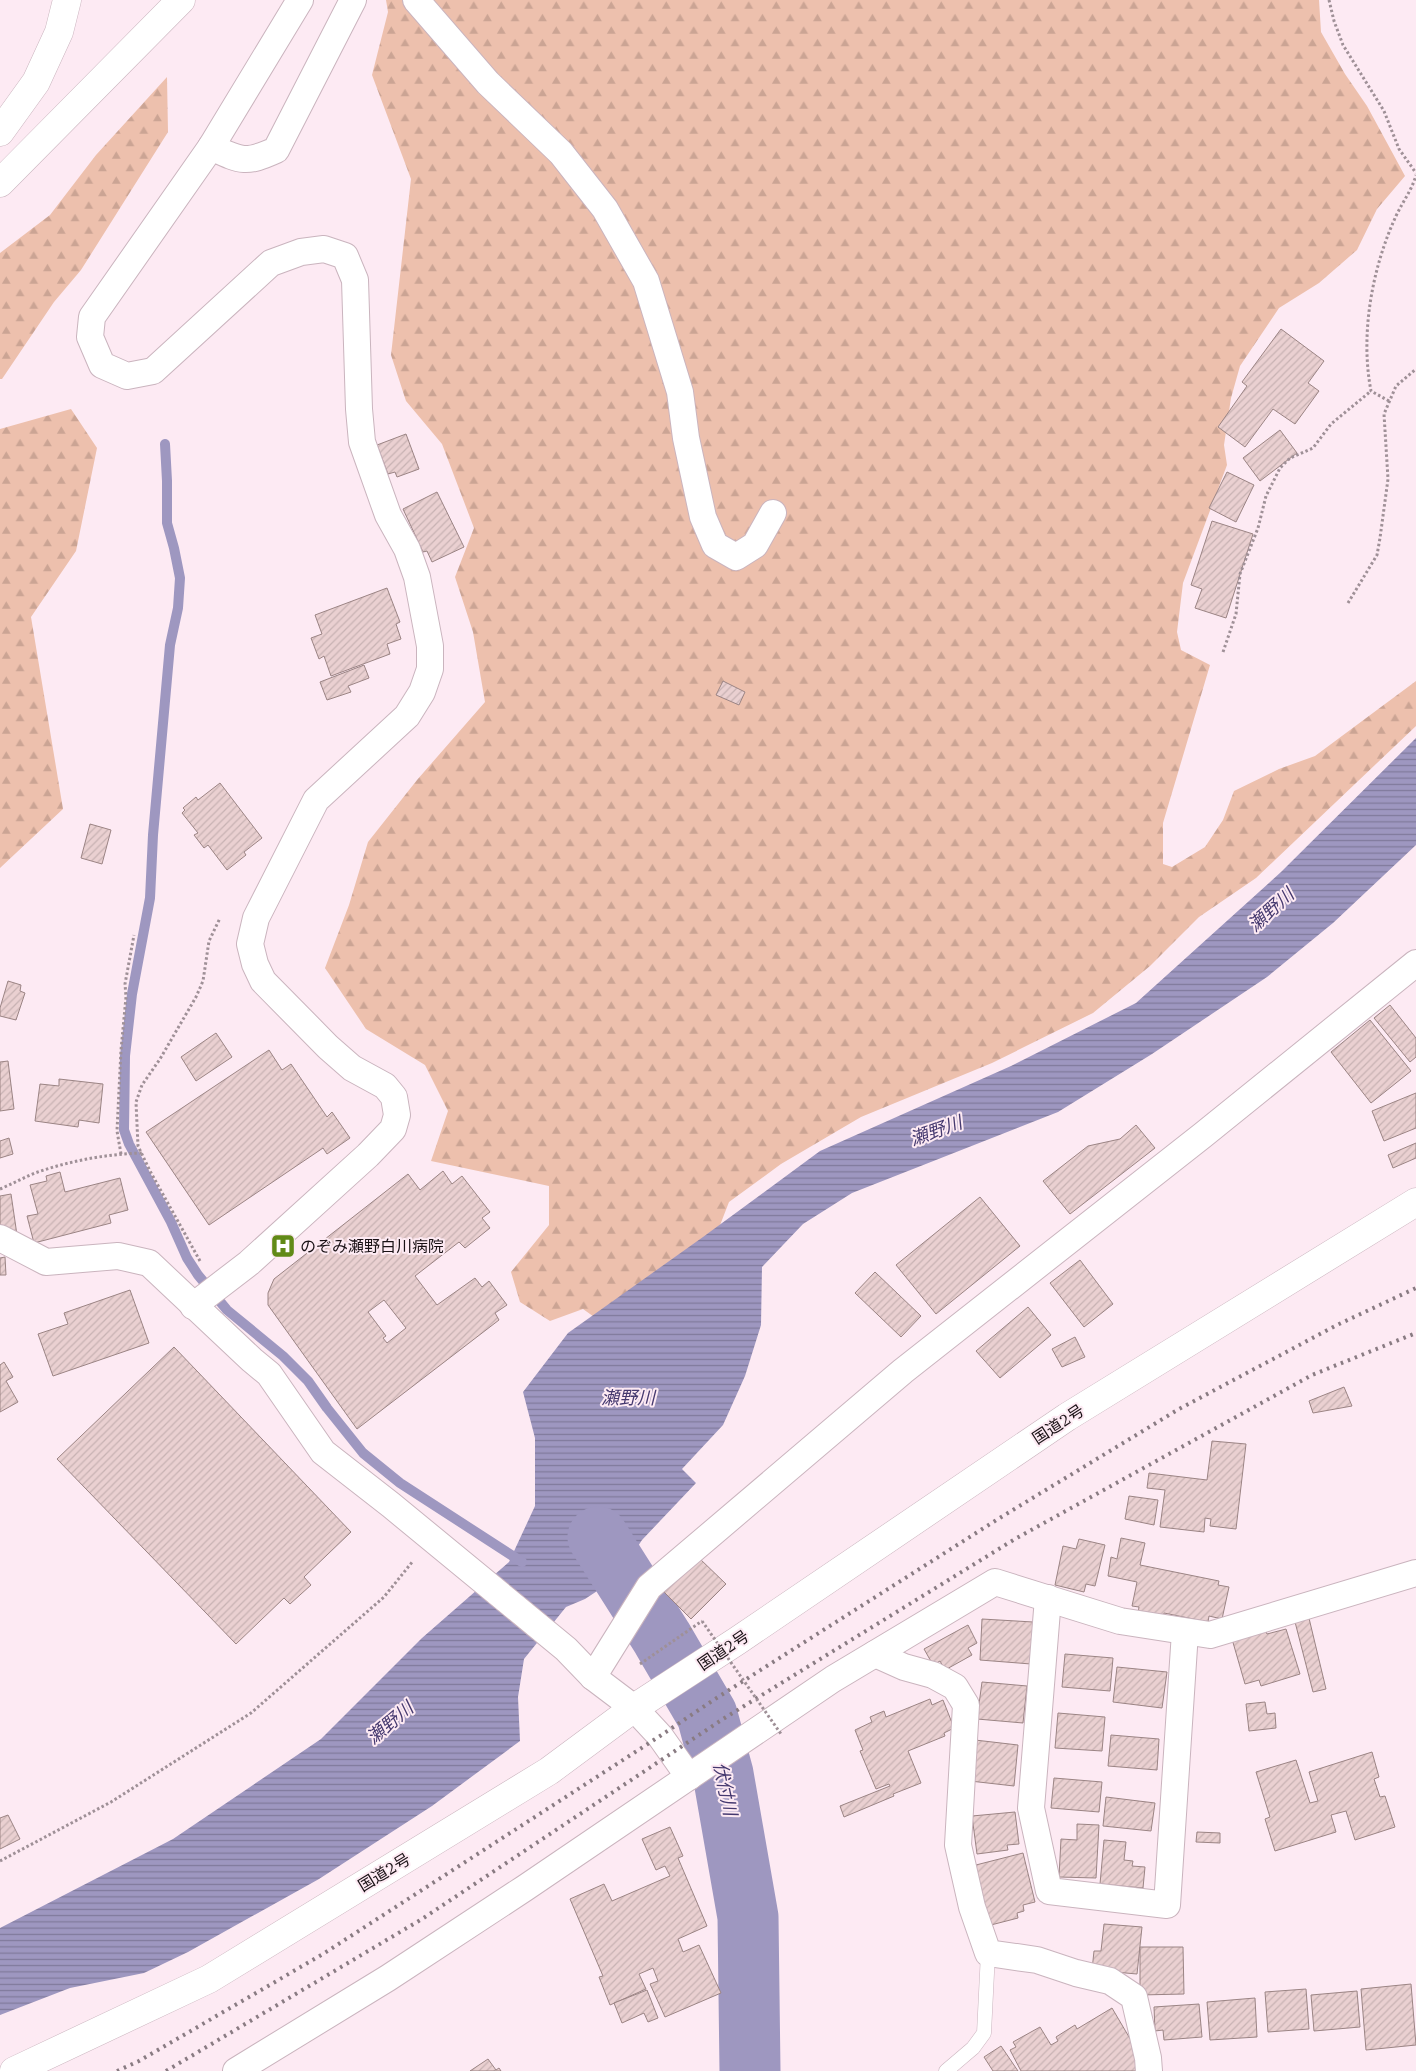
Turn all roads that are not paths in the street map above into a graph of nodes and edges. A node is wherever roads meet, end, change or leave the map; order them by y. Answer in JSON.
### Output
{"nodes":[{"id":1,"x":67,"y":0,"type":"edge"},
{"id":2,"x":182,"y":0,"type":"edge"},
{"id":3,"x":300,"y":0,"type":"edge"},
{"id":4,"x":354,"y":0,"type":"edge"},
{"id":5,"x":416,"y":0,"type":"edge"},
{"id":6,"x":0,"y":132,"type":"edge"},
{"id":7,"x":211,"y":148,"type":"junction"},
{"id":8,"x":0,"y":183,"type":"edge"},
{"id":9,"x":773,"y":512,"type":"dead end"},
{"id":10,"x":1416,"y":963,"type":"edge"},
{"id":11,"x":1416,"y":1202,"type":"edge"},
{"id":12,"x":0,"y":1238,"type":"edge"},
{"id":13,"x":194,"y":1306,"type":"junction"},
{"id":14,"x":1416,"y":1573,"type":"edge"},
{"id":15,"x":1048,"y":1598,"type":"junction"},
{"id":16,"x":1184,"y":1632,"type":"junction"},
{"id":17,"x":875,"y":1654,"type":"junction"},
{"id":18,"x":594,"y":1677,"type":"junction"},
{"id":19,"x":634,"y":1708,"type":"junction"},
{"id":20,"x":696,"y":1771,"type":"junction"},
{"id":21,"x":988,"y":1954,"type":"junction"},
{"id":22,"x":14,"y":2071,"type":"edge"},
{"id":23,"x":236,"y":2071,"type":"edge"},
{"id":24,"x":946,"y":2071,"type":"edge"},
{"id":25,"x":1149,"y":2071,"type":"edge"}],
"edges":[{"from":1,"to":6,"type":"highway"},
{"from":2,"to":8,"type":"highway"},
{"from":3,"to":7,"type":"street"},
{"from":4,"to":7,"type":"street"},
{"from":5,"to":9,"type":"street"},
{"from":7,"to":13,"type":"street"},
{"from":10,"to":18,"type":"street"},
{"from":11,"to":19,"type":"highway","name":"国道2号"},
{"from":12,"to":13,"type":"street"},
{"from":13,"to":18,"type":"street"},
{"from":14,"to":16,"type":"street"},
{"from":15,"to":16,"type":"street"},
{"from":15,"to":16,"type":"street"},
{"from":15,"to":17,"type":"street"},
{"from":17,"to":20,"type":"street"},
{"from":17,"to":21,"type":"street"},
{"from":18,"to":19,"type":"street"},
{"from":19,"to":20,"type":"street"},
{"from":19,"to":22,"type":"highway","name":"国道2号"},
{"from":20,"to":23,"type":"street"},
{"from":21,"to":24,"type":"lane"},
{"from":21,"to":25,"type":"street"}]}
